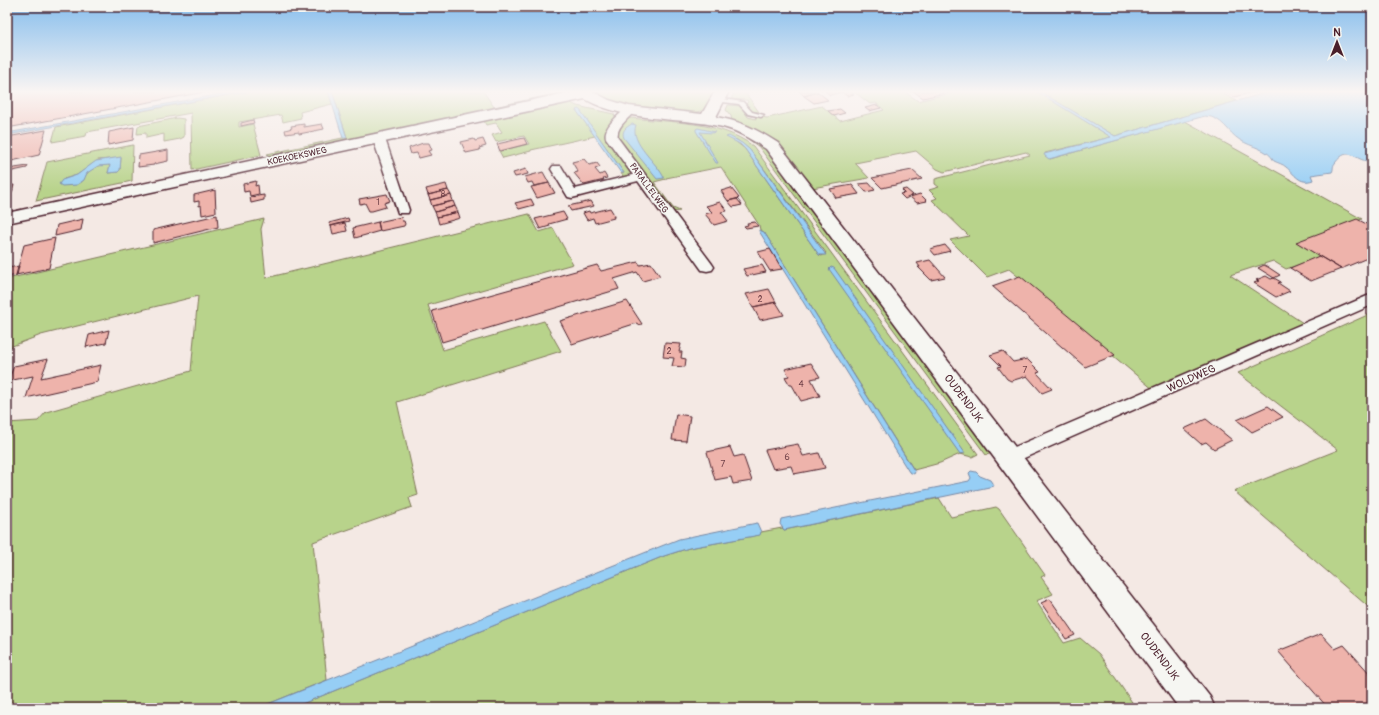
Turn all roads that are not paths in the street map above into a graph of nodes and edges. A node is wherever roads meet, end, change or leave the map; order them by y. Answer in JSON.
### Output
{"nodes":[{"id":1,"x":444,"y":124,"type":"edge"},
{"id":2,"x":616,"y":124,"type":"edge"},
{"id":3,"x":731,"y":124,"type":"edge"},
{"id":4,"x":379,"y":139,"type":"junction"},
{"id":5,"x":557,"y":169,"type":"dead end"},
{"id":6,"x":641,"y":177,"type":"junction"},
{"id":7,"x":403,"y":210,"type":"dead end"},
{"id":8,"x":7,"y":218,"type":"edge"},
{"id":9,"x":707,"y":267,"type":"dead end"},
{"id":10,"x":1372,"y":298,"type":"edge"},
{"id":11,"x":1009,"y":457,"type":"junction"},
{"id":12,"x":1198,"y":708,"type":"edge"}],
"edges":[{"from":1,"to":4,"type":"street","name":"KOEKOEKSWEG"},
{"from":2,"to":6,"type":"street","name":"PARALLELWEG"},
{"from":3,"to":11,"type":"street","name":"OUDENDIJK"},
{"from":4,"to":7,"type":"street"},
{"from":4,"to":8,"type":"street","name":"KOEKOEKSWEG"},
{"from":5,"to":6,"type":"street"},
{"from":6,"to":9,"type":"street","name":"PARALLELWEG"},
{"from":10,"to":11,"type":"street","name":"WOLDWEG"},
{"from":11,"to":12,"type":"street","name":"OUDENDIJK"}]}
